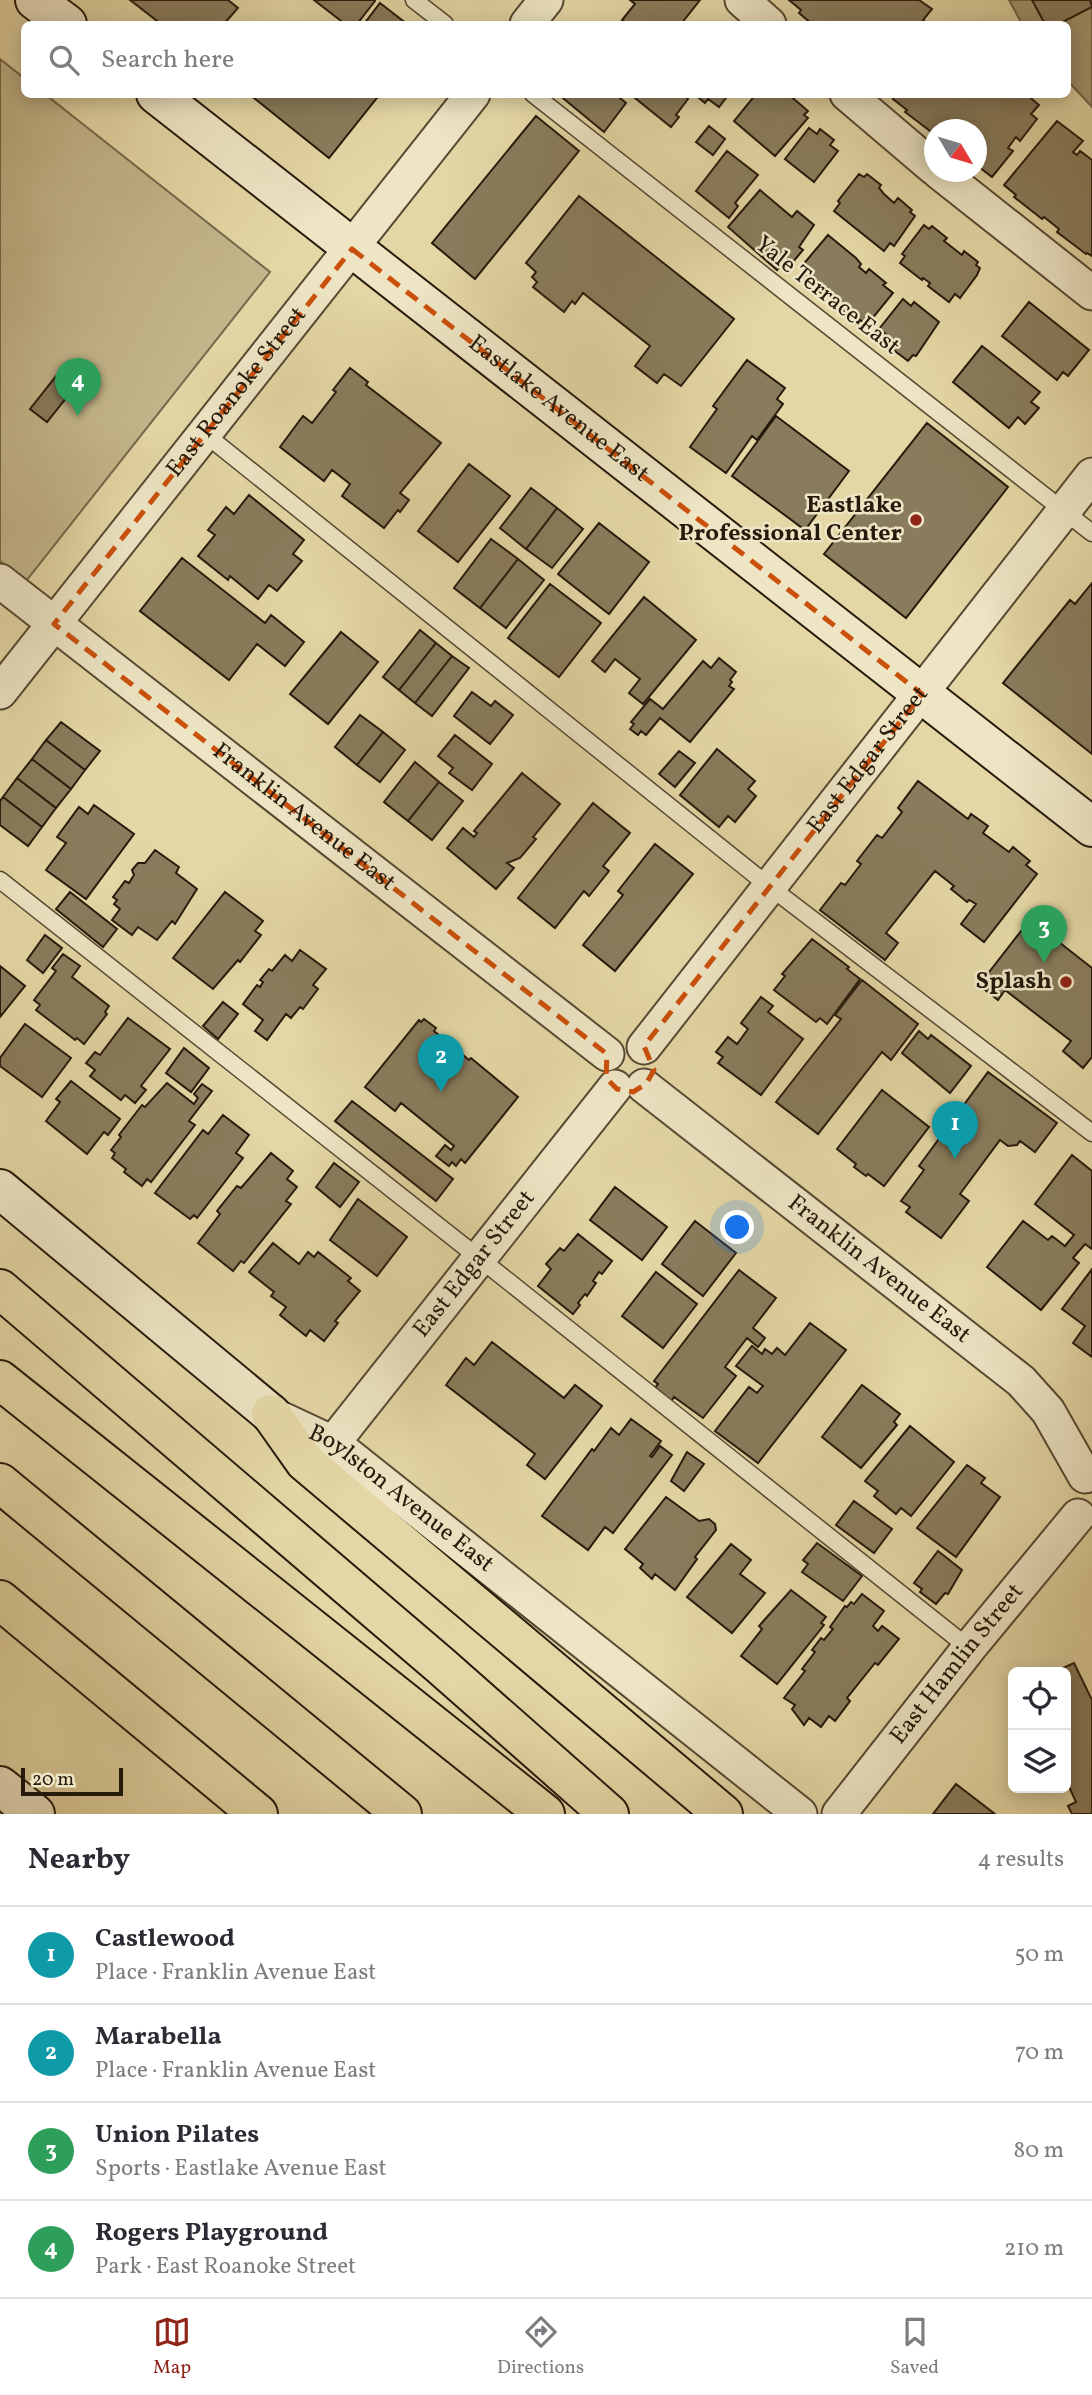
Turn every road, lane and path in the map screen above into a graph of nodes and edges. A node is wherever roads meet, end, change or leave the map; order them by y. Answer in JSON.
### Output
{"nodes":[{"id":1,"x":36,"y":0,"type":"edge"},
{"id":2,"x":415,"y":0,"type":"edge"},
{"id":3,"x":546,"y":0,"type":"edge"},
{"id":4,"x":742,"y":0,"type":"edge"},
{"id":5,"x":63,"y":21,"type":"edge"},
{"id":6,"x":442,"y":21,"type":"edge"},
{"id":7,"x":529,"y":21,"type":"edge"},
{"id":8,"x":766,"y":21,"type":"edge"},
{"id":9,"x":161,"y":98,"type":"edge"},
{"id":10,"x":469,"y":98,"type":"edge"},
{"id":11,"x":538,"y":98,"type":"edge"},
{"id":12,"x":853,"y":98,"type":"edge"},
{"id":13,"x":924,"y":159,"type":"edge"},
{"id":14,"x":952,"y":182,"type":"edge"},
{"id":15,"x":352,"y":249,"type":"junction"},
{"id":16,"x":1092,"y":293,"type":"edge"},
{"id":17,"x":205,"y":434,"type":"junction"},
{"id":18,"x":1092,"y":475,"type":"edge"},
{"id":19,"x":1064,"y":511,"type":"junction"},
{"id":20,"x":1092,"y":533,"type":"edge"},
{"id":21,"x":0,"y":581,"type":"edge"},
{"id":22,"x":54,"y":624,"type":"junction"},
{"id":23,"x":0,"y":692,"type":"edge"},
{"id":24,"x":922,"y":694,"type":"junction"},
{"id":25,"x":1092,"y":827,"type":"edge"},
{"id":26,"x":0,"y":880,"type":"edge"},
{"id":27,"x":770,"y":887,"type":"junction"},
{"id":28,"x":644,"y":1047,"type":"junction"},
{"id":29,"x":607,"y":1054,"type":"junction"},
{"id":30,"x":630,"y":1087,"type":"junction"},
{"id":31,"x":1092,"y":1133,"type":"edge"},
{"id":32,"x":0,"y":1189,"type":"edge"},
{"id":33,"x":479,"y":1258,"type":"junction"},
{"id":34,"x":0,"y":1289,"type":"edge"},
{"id":35,"x":0,"y":1380,"type":"edge"},
{"id":36,"x":271,"y":1414,"type":"junction"},
{"id":37,"x":333,"y":1443,"type":"junction"},
{"id":38,"x":1088,"y":1473,"type":"edge"},
{"id":39,"x":0,"y":1483,"type":"edge"},
{"id":40,"x":1085,"y":1518,"type":"edge"},
{"id":41,"x":0,"y":1600,"type":"edge"},
{"id":42,"x":18,"y":1624,"type":"edge"},
{"id":43,"x":969,"y":1648,"type":"junction"},
{"id":44,"x":0,"y":1786,"type":"edge"},
{"id":45,"x":35,"y":1814,"type":"edge"},
{"id":46,"x":258,"y":1814,"type":"edge"},
{"id":47,"x":402,"y":1814,"type":"edge"},
{"id":48,"x":545,"y":1814,"type":"edge"},
{"id":49,"x":610,"y":1814,"type":"edge"},
{"id":50,"x":723,"y":1814,"type":"edge"},
{"id":51,"x":800,"y":1814,"type":"edge"},
{"id":52,"x":839,"y":1814,"type":"edge"}],
"edges":[{"from":1,"to":5,"type":"main road"},
{"from":2,"to":6,"type":"lane"},
{"from":3,"to":7,"type":"street"},
{"from":4,"to":8,"type":"street"},
{"from":9,"to":15,"type":"main road","name":"Eastlake Avenue East"},
{"from":10,"to":15,"type":"street","name":"East Roanoke Street"},
{"from":11,"to":19,"type":"lane","name":"Yale Terrace East"},
{"from":12,"to":13,"type":"street"},
{"from":14,"to":16,"type":"street"},
{"from":15,"to":17,"type":"street","name":"East Roanoke Street"},
{"from":15,"to":24,"type":"main road","name":"Eastlake Avenue East"},
{"from":17,"to":22,"type":"street","name":"East Roanoke Street"},
{"from":17,"to":27,"type":"lane"},
{"from":18,"to":19,"type":"street","name":"East Edgar Street"},
{"from":19,"to":20,"type":"lane","name":"Yale Terrace East"},
{"from":19,"to":24,"type":"street","name":"East Edgar Street"},
{"from":21,"to":22,"type":"street","name":"Franklin Avenue East"},
{"from":22,"to":23,"type":"street","name":"East Roanoke Street"},
{"from":22,"to":29,"type":"street","name":"Franklin Avenue East"},
{"from":24,"to":25,"type":"main road","name":"Eastlake Avenue East"},
{"from":24,"to":27,"type":"street","name":"East Edgar Street"},
{"from":26,"to":33,"type":"lane"},
{"from":27,"to":28,"type":"street","name":"East Edgar Street"},
{"from":27,"to":31,"type":"lane"},
{"from":28,"to":29,"type":"street"},
{"from":28,"to":30,"type":"street"},
{"from":29,"to":30,"type":"street"},
{"from":30,"to":33,"type":"street","name":"East Edgar Street"},
{"from":30,"to":38,"type":"street","name":"Franklin Avenue East"},
{"from":32,"to":36,"type":"main road","name":"Boylston Avenue East"},
{"from":33,"to":37,"type":"street","name":"East Edgar Street"},
{"from":33,"to":43,"type":"lane"},
{"from":34,"to":49,"type":"highway"},
{"from":35,"to":48,"type":"highway"},
{"from":36,"to":37,"type":"street","name":"Boylston Avenue East"},
{"from":36,"to":50,"type":"highway"},
{"from":37,"to":51,"type":"street","name":"Boylston Avenue East"},
{"from":38,"to":40,"type":"street"},
{"from":39,"to":47,"type":"highway"},
{"from":40,"to":43,"type":"street","name":"East Hamlin Street"},
{"from":41,"to":42,"type":"highway"},
{"from":42,"to":46,"type":"highway"},
{"from":43,"to":52,"type":"street","name":"East Hamlin Street"},
{"from":44,"to":45,"type":"main road"}]}
